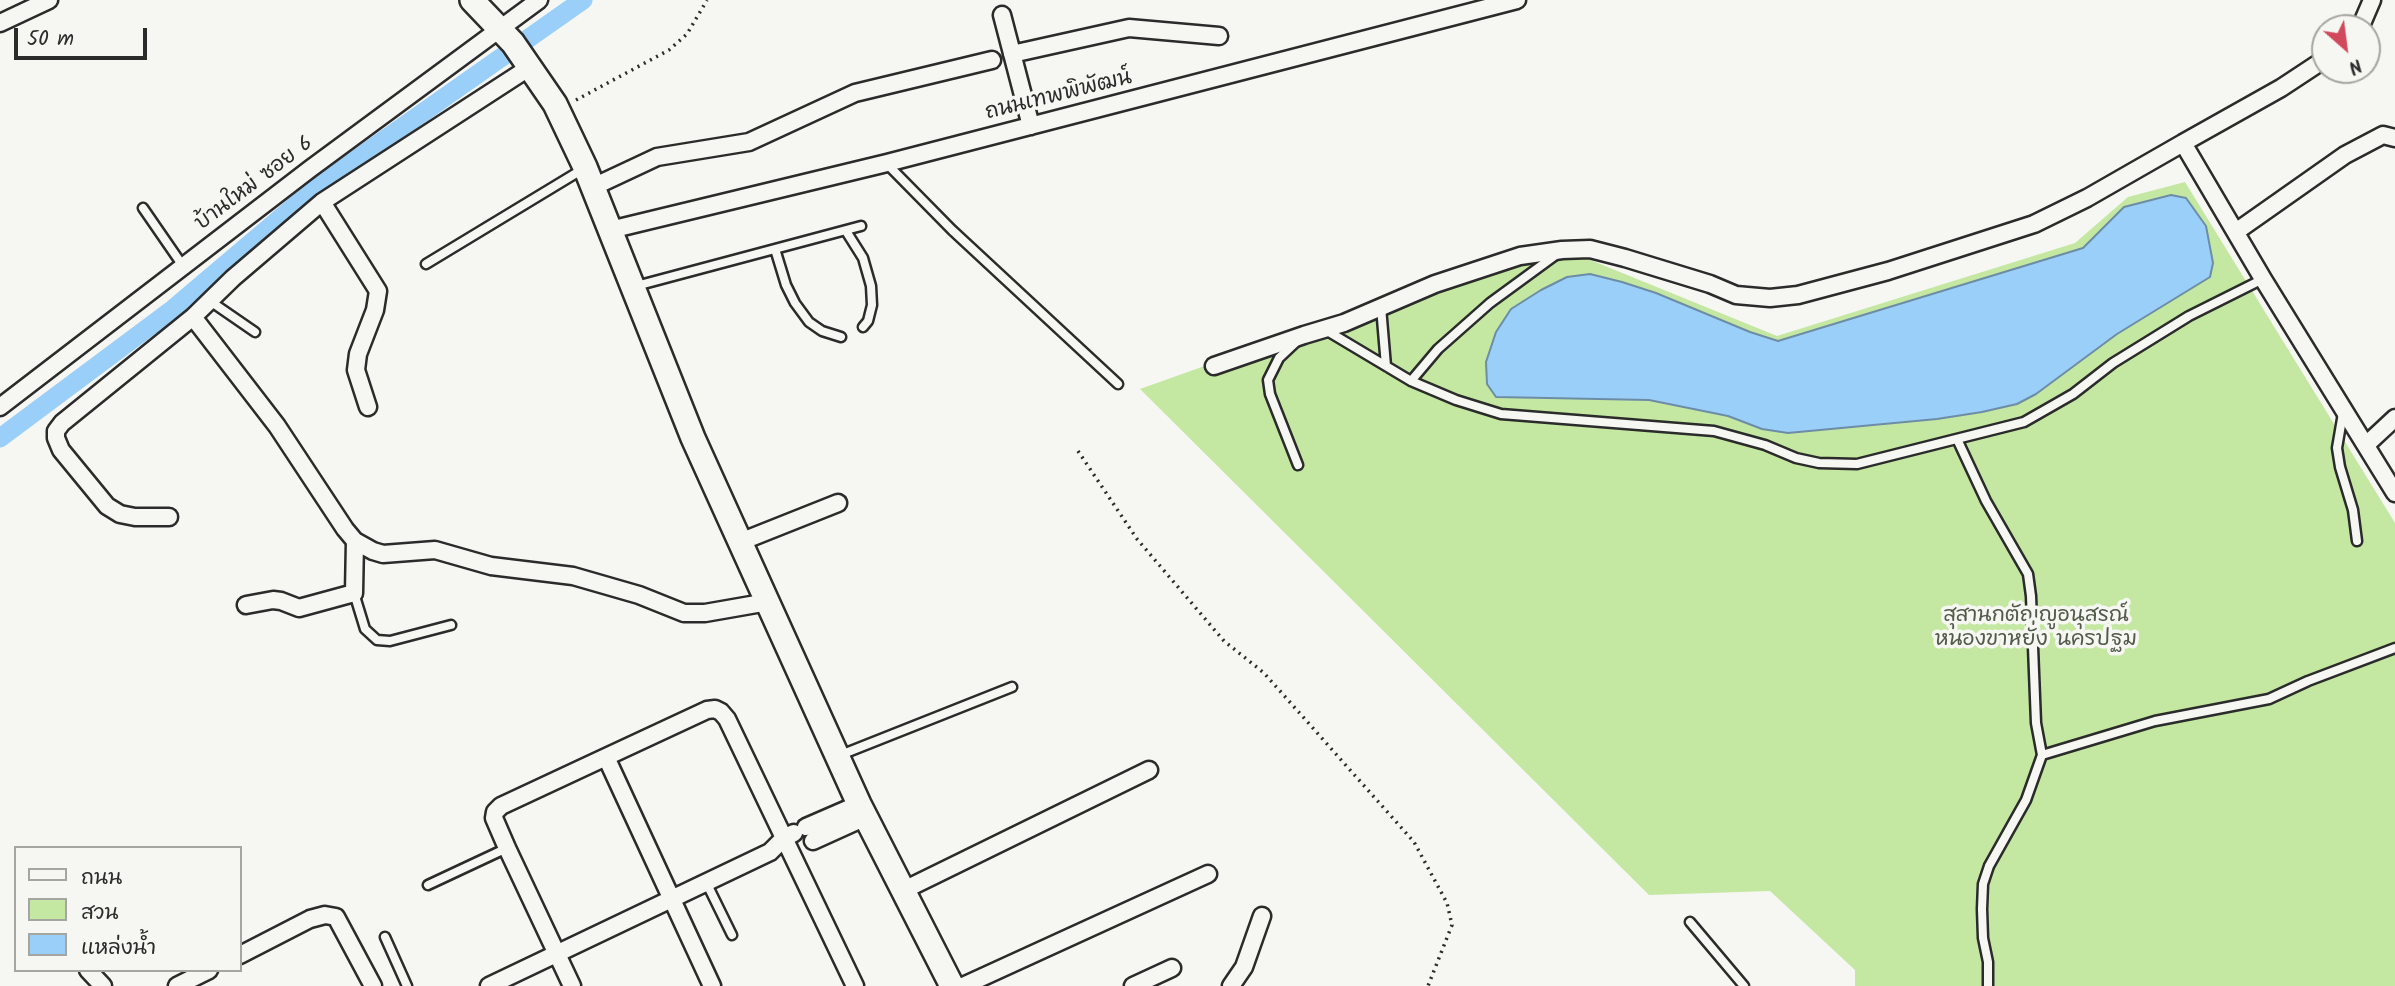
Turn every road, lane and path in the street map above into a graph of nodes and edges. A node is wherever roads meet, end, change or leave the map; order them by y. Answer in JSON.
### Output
{"nodes":[{"id":1,"x":49,"y":0,"type":"edge"},
{"id":2,"x":472,"y":0,"type":"edge"},
{"id":3,"x":538,"y":0,"type":"edge"},
{"id":4,"x":707,"y":0,"type":"edge"},
{"id":5,"x":1517,"y":0,"type":"edge"},
{"id":6,"x":1002,"y":15,"type":"dead end"},
{"id":7,"x":0,"y":23,"type":"edge"},
{"id":8,"x":1219,"y":36,"type":"dead end"},
{"id":9,"x":516,"y":48,"type":"junction"},
{"id":10,"x":1013,"y":54,"type":"junction"},
{"id":11,"x":992,"y":60,"type":"dead end"},
{"id":12,"x":2311,"y":68,"type":"edge"},
{"id":13,"x":558,"y":111,"type":"junction"},
{"id":14,"x":1031,"y":126,"type":"junction"},
{"id":15,"x":2395,"y":138,"type":"edge"},
{"id":16,"x":2183,"y":143,"type":"junction"},
{"id":17,"x":887,"y":163,"type":"junction"},
{"id":18,"x":589,"y":177,"type":"junction"},
{"id":19,"x":322,"y":202,"type":"junction"},
{"id":20,"x":143,"y":208,"type":"dead end"},
{"id":21,"x":861,"y":226,"type":"dead end"},
{"id":22,"x":610,"y":230,"type":"junction"},
{"id":23,"x":2236,"y":231,"type":"junction"},
{"id":24,"x":845,"y":232,"type":"junction"},
{"id":25,"x":775,"y":249,"type":"junction"},
{"id":26,"x":1562,"y":250,"type":"junction"},
{"id":27,"x":426,"y":264,"type":"dead end"},
{"id":28,"x":183,"y":266,"type":"junction"},
{"id":29,"x":2263,"y":279,"type":"junction"},
{"id":30,"x":633,"y":286,"type":"junction"},
{"id":31,"x":210,"y":301,"type":"junction"},
{"id":32,"x":1381,"y":307,"type":"junction"},
{"id":33,"x":193,"y":317,"type":"junction"},
{"id":34,"x":863,"y":327,"type":"dead end"},
{"id":35,"x":1324,"y":329,"type":"junction"},
{"id":36,"x":255,"y":332,"type":"dead end"},
{"id":37,"x":1304,"y":335,"type":"junction"},
{"id":38,"x":841,"y":337,"type":"dead end"},
{"id":39,"x":1214,"y":366,"type":"dead end"},
{"id":40,"x":1386,"y":366,"type":"junction"},
{"id":41,"x":1411,"y":381,"type":"junction"},
{"id":42,"x":1118,"y":384,"type":"dead end"},
{"id":43,"x":0,"y":407,"type":"edge"},
{"id":44,"x":368,"y":407,"type":"dead end"},
{"id":45,"x":2344,"y":410,"type":"junction"},
{"id":46,"x":2395,"y":418,"type":"edge"},
{"id":47,"x":1957,"y":439,"type":"junction"},
{"id":48,"x":2366,"y":445,"type":"junction"},
{"id":49,"x":1078,"y":451,"type":"dead end"},
{"id":50,"x":1298,"y":464,"type":"dead end"},
{"id":51,"x":2395,"y":493,"type":"edge"},
{"id":52,"x":838,"y":503,"type":"dead end"},
{"id":53,"x":169,"y":517,"type":"dead end"},
{"id":54,"x":355,"y":541,"type":"junction"},
{"id":55,"x":2357,"y":541,"type":"dead end"},
{"id":56,"x":740,"y":542,"type":"junction"},
{"id":57,"x":354,"y":593,"type":"junction"},
{"id":58,"x":768,"y":602,"type":"junction"},
{"id":59,"x":246,"y":605,"type":"dead end"},
{"id":60,"x":451,"y":625,"type":"dead end"},
{"id":61,"x":2395,"y":648,"type":"edge"},
{"id":62,"x":1012,"y":687,"type":"dead end"},
{"id":63,"x":2042,"y":755,"type":"junction"},
{"id":64,"x":838,"y":756,"type":"junction"},
{"id":65,"x":606,"y":757,"type":"junction"},
{"id":66,"x":1149,"y":770,"type":"dead end"},
{"id":67,"x":863,"y":811,"type":"junction"},
{"id":68,"x":798,"y":839,"type":"junction"},
{"id":69,"x":506,"y":848,"type":"junction"},
{"id":70,"x":1208,"y":874,"type":"dead end"},
{"id":71,"x":706,"y":882,"type":"junction"},
{"id":72,"x":428,"y":885,"type":"dead end"},
{"id":73,"x":904,"y":890,"type":"junction"},
{"id":74,"x":671,"y":899,"type":"junction"},
{"id":75,"x":1262,"y":916,"type":"dead end"},
{"id":76,"x":1690,"y":922,"type":"dead end"},
{"id":77,"x":732,"y":935,"type":"dead end"},
{"id":78,"x":385,"y":937,"type":"dead end"},
{"id":79,"x":557,"y":953,"type":"junction"},
{"id":80,"x":242,"y":954,"type":"edge"},
{"id":81,"x":1172,"y":968,"type":"dead end"},
{"id":82,"x":90,"y":972,"type":"edge"},
{"id":83,"x":205,"y":972,"type":"edge"},
{"id":84,"x":851,"y":985,"type":"edge"},
{"id":85,"x":103,"y":986,"type":"edge"},
{"id":86,"x":177,"y":986,"type":"edge"},
{"id":87,"x":373,"y":986,"type":"edge"},
{"id":88,"x":407,"y":986,"type":"edge"},
{"id":89,"x":489,"y":986,"type":"edge"},
{"id":90,"x":572,"y":986,"type":"edge"},
{"id":91,"x":712,"y":986,"type":"edge"},
{"id":92,"x":952,"y":986,"type":"edge"},
{"id":93,"x":963,"y":986,"type":"edge"},
{"id":94,"x":1133,"y":986,"type":"edge"},
{"id":95,"x":1231,"y":986,"type":"edge"},
{"id":96,"x":1428,"y":986,"type":"edge"},
{"id":97,"x":1744,"y":986,"type":"edge"},
{"id":98,"x":1988,"y":986,"type":"edge"}],
"edges":[{"from":1,"to":7,"type":"street"},
{"from":2,"to":9,"type":"main road"},
{"from":3,"to":9,"type":"street","name":"บ้านใหม่ ซอย 6"},
{"from":4,"to":13,"type":"path"},
{"from":5,"to":14,"type":"street","name":"ถนนเทพพิพัฒน์"},
{"from":6,"to":10,"type":"street"},
{"from":8,"to":10,"type":"street"},
{"from":9,"to":13,"type":"main road"},
{"from":9,"to":19,"type":"street"},
{"from":9,"to":28,"type":"street","name":"บ้านใหม่ ซอย 6"},
{"from":10,"to":14,"type":"street"},
{"from":11,"to":18,"type":"street"},
{"from":12,"to":16,"type":"street"},
{"from":13,"to":18,"type":"main road"},
{"from":14,"to":17,"type":"street","name":"ถนนเทพพิพัฒน์"},
{"from":15,"to":23,"type":"street"},
{"from":16,"to":23,"type":"street"},
{"from":16,"to":26,"type":"street"},
{"from":17,"to":22,"type":"street","name":"ถนนเทพพิพัฒน์"},
{"from":17,"to":42,"type":"lane"},
{"from":18,"to":22,"type":"main road"},
{"from":18,"to":27,"type":"lane"},
{"from":19,"to":31,"type":"street"},
{"from":19,"to":44,"type":"street"},
{"from":20,"to":28,"type":"lane"},
{"from":21,"to":24,"type":"lane"},
{"from":22,"to":30,"type":"main road"},
{"from":23,"to":29,"type":"street"},
{"from":24,"to":25,"type":"lane"},
{"from":24,"to":34,"type":"lane"},
{"from":25,"to":30,"type":"lane"},
{"from":25,"to":38,"type":"lane"},
{"from":26,"to":32,"type":"street"},
{"from":26,"to":41,"type":"lane"},
{"from":28,"to":43,"type":"street","name":"บ้านใหม่ ซอย 6"},
{"from":29,"to":45,"type":"street"},
{"from":29,"to":47,"type":"lane"},
{"from":30,"to":56,"type":"main road"},
{"from":31,"to":33,"type":"street"},
{"from":31,"to":36,"type":"lane"},
{"from":32,"to":35,"type":"street"},
{"from":32,"to":40,"type":"lane"},
{"from":33,"to":53,"type":"street"},
{"from":33,"to":54,"type":"street"},
{"from":35,"to":37,"type":"street"},
{"from":35,"to":40,"type":"lane"},
{"from":37,"to":39,"type":"street"},
{"from":37,"to":50,"type":"lane"},
{"from":40,"to":41,"type":"lane"},
{"from":41,"to":47,"type":"lane"},
{"from":45,"to":48,"type":"street"},
{"from":45,"to":55,"type":"lane"},
{"from":46,"to":48,"type":"street"},
{"from":47,"to":63,"type":"lane"},
{"from":48,"to":51,"type":"street"},
{"from":49,"to":96,"type":"path"},
{"from":52,"to":56,"type":"street"},
{"from":54,"to":57,"type":"street"},
{"from":54,"to":58,"type":"street"},
{"from":56,"to":58,"type":"main road"},
{"from":57,"to":59,"type":"street"},
{"from":57,"to":60,"type":"lane"},
{"from":58,"to":64,"type":"main road"},
{"from":61,"to":63,"type":"lane"},
{"from":62,"to":64,"type":"lane"},
{"from":63,"to":98,"type":"lane"},
{"from":64,"to":67,"type":"main road"},
{"from":65,"to":68,"type":"street"},
{"from":65,"to":69,"type":"street"},
{"from":65,"to":74,"type":"street"},
{"from":66,"to":73,"type":"street"},
{"from":67,"to":68,"type":"street"},
{"from":67,"to":73,"type":"main road"},
{"from":68,"to":71,"type":"street"},
{"from":68,"to":84,"type":"street"},
{"from":69,"to":72,"type":"lane"},
{"from":69,"to":79,"type":"street"},
{"from":70,"to":93,"type":"street"},
{"from":71,"to":74,"type":"street"},
{"from":71,"to":77,"type":"lane"},
{"from":73,"to":92,"type":"main road"},
{"from":74,"to":79,"type":"street"},
{"from":74,"to":91,"type":"street"},
{"from":75,"to":95,"type":"street"},
{"from":76,"to":97,"type":"lane"},
{"from":78,"to":88,"type":"lane"},
{"from":79,"to":89,"type":"street"},
{"from":79,"to":90,"type":"street"},
{"from":80,"to":87,"type":"street"},
{"from":81,"to":94,"type":"street"},
{"from":82,"to":85,"type":"street"},
{"from":83,"to":86,"type":"street"}]}
